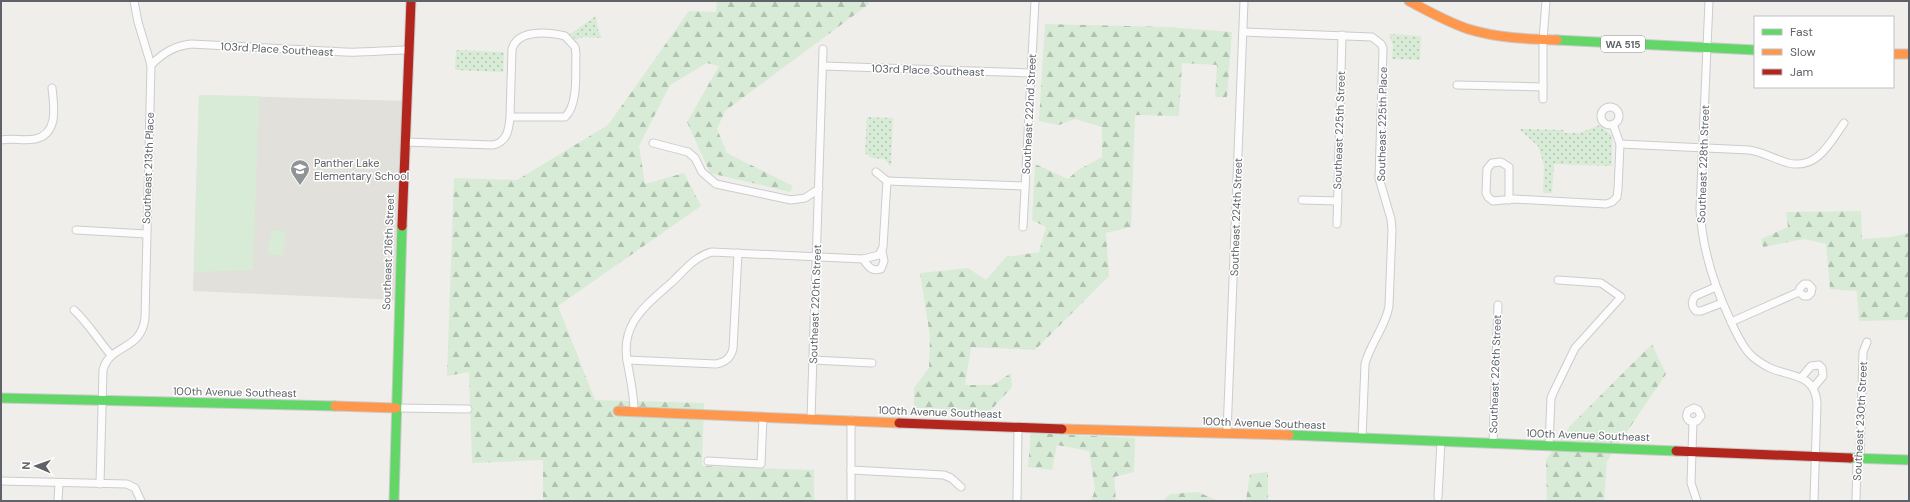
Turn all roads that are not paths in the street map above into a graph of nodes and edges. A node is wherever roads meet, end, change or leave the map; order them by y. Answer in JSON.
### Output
{"nodes":[{"id":1,"x":134,"y":1,"type":"edge"},
{"id":2,"x":411,"y":1,"type":"edge"},
{"id":3,"x":1035,"y":1,"type":"edge"},
{"id":4,"x":1244,"y":1,"type":"edge"},
{"id":5,"x":1409,"y":1,"type":"edge"},
{"id":6,"x":1546,"y":1,"type":"edge"},
{"id":7,"x":1709,"y":1,"type":"edge"},
{"id":8,"x":1244,"y":32,"type":"junction"},
{"id":9,"x":1342,"y":35,"type":"junction"},
{"id":10,"x":1543,"y":40,"type":"junction"},
{"id":11,"x":1707,"y":48,"type":"junction"},
{"id":12,"x":823,"y":49,"type":"dead end"},
{"id":13,"x":409,"y":50,"type":"junction"},
{"id":14,"x":1754,"y":50,"type":"edge"},
{"id":15,"x":1894,"y":54,"type":"edge"},
{"id":16,"x":1909,"y":54,"type":"edge"},
{"id":17,"x":151,"y":65,"type":"junction"},
{"id":18,"x":823,"y":66,"type":"junction"},
{"id":19,"x":1032,"y":73,"type":"junction"},
{"id":20,"x":1456,"y":85,"type":"dead end"},
{"id":21,"x":1543,"y":87,"type":"junction"},
{"id":22,"x":52,"y":88,"type":"dead end"},
{"id":23,"x":1543,"y":99,"type":"dead end"},
{"id":24,"x":510,"y":117,"type":"junction"},
{"id":25,"x":1844,"y":123,"type":"dead end"},
{"id":26,"x":1614,"y":124,"type":"dead end"},
{"id":27,"x":1,"y":140,"type":"edge"},
{"id":28,"x":405,"y":142,"type":"junction"},
{"id":29,"x":653,"y":143,"type":"dead end"},
{"id":30,"x":1620,"y":144,"type":"junction"},
{"id":31,"x":1703,"y":148,"type":"junction"},
{"id":32,"x":876,"y":172,"type":"dead end"},
{"id":33,"x":887,"y":181,"type":"junction"},
{"id":34,"x":1025,"y":186,"type":"junction"},
{"id":35,"x":819,"y":189,"type":"junction"},
{"id":36,"x":1302,"y":200,"type":"dead end"},
{"id":37,"x":1509,"y":200,"type":"junction"},
{"id":38,"x":1338,"y":201,"type":"junction"},
{"id":39,"x":1337,"y":224,"type":"dead end"},
{"id":40,"x":1023,"y":227,"type":"dead end"},
{"id":41,"x":76,"y":230,"type":"dead end"},
{"id":42,"x":146,"y":234,"type":"junction"},
{"id":43,"x":882,"y":251,"type":"junction"},
{"id":44,"x":738,"y":253,"type":"junction"},
{"id":45,"x":817,"y":256,"type":"junction"},
{"id":46,"x":863,"y":259,"type":"junction"},
{"id":47,"x":1558,"y":280,"type":"dead end"},
{"id":48,"x":1716,"y":287,"type":"junction"},
{"id":49,"x":1799,"y":292,"type":"dead end"},
{"id":50,"x":1722,"y":303,"type":"junction"},
{"id":51,"x":1498,"y":305,"type":"dead end"},
{"id":52,"x":74,"y":310,"type":"dead end"},
{"id":53,"x":1731,"y":322,"type":"junction"},
{"id":54,"x":1866,"y":342,"type":"dead end"},
{"id":55,"x":111,"y":355,"type":"junction"},
{"id":56,"x":627,"y":360,"type":"junction"},
{"id":57,"x":813,"y":360,"type":"junction"},
{"id":58,"x":872,"y":363,"type":"dead end"},
{"id":59,"x":1802,"y":378,"type":"junction"},
{"id":60,"x":1813,"y":388,"type":"junction"},
{"id":61,"x":1,"y":398,"type":"edge"},
{"id":62,"x":101,"y":401,"type":"junction"},
{"id":63,"x":396,"y":408,"type":"junction"},
{"id":64,"x":468,"y":409,"type":"dead end"},
{"id":65,"x":618,"y":411,"type":"dead end"},
{"id":66,"x":634,"y":411,"type":"junction"},
{"id":67,"x":763,"y":417,"type":"junction"},
{"id":68,"x":811,"y":418,"type":"junction"},
{"id":69,"x":851,"y":420,"type":"junction"},
{"id":70,"x":1693,"y":422,"type":"dead end"},
{"id":71,"x":1018,"y":428,"type":"junction"},
{"id":72,"x":1227,"y":433,"type":"junction"},
{"id":73,"x":1362,"y":438,"type":"junction"},
{"id":74,"x":1441,"y":441,"type":"junction"},
{"id":75,"x":1493,"y":443,"type":"junction"},
{"id":76,"x":1549,"y":445,"type":"junction"},
{"id":77,"x":1692,"y":451,"type":"junction"},
{"id":78,"x":1815,"y":455,"type":"junction"},
{"id":79,"x":1857,"y":458,"type":"junction"},
{"id":80,"x":1909,"y":460,"type":"edge"},
{"id":81,"x":708,"y":461,"type":"dead end"},
{"id":82,"x":851,"y":470,"type":"junction"},
{"id":83,"x":1,"y":481,"type":"edge"},
{"id":84,"x":59,"y":483,"type":"junction"},
{"id":85,"x":100,"y":484,"type":"junction"},
{"id":86,"x":961,"y":487,"type":"dead end"},
{"id":87,"x":1438,"y":497,"type":"dead end"},
{"id":88,"x":58,"y":501,"type":"edge"},
{"id":89,"x":141,"y":501,"type":"edge"},
{"id":90,"x":394,"y":501,"type":"edge"},
{"id":91,"x":851,"y":501,"type":"edge"},
{"id":92,"x":1017,"y":501,"type":"edge"},
{"id":93,"x":1697,"y":501,"type":"edge"},
{"id":94,"x":1814,"y":501,"type":"edge"},
{"id":95,"x":1856,"y":501,"type":"edge"}],
"edges":[{"from":1,"to":17,"type":"street","name":"Southeast 213th Place"},
{"from":2,"to":13,"type":"street","name":"Southeast 216th Street"},
{"from":3,"to":19,"type":"street","name":"Southeast 222nd Street"},
{"from":4,"to":8,"type":"street","name":"Southeast 224th Street"},
{"from":5,"to":10,"type":"street","number":"WA 515"},
{"from":6,"to":10,"type":"street"},
{"from":7,"to":11,"type":"street","name":"Southeast 228th Street"},
{"from":8,"to":9,"type":"street"},
{"from":8,"to":72,"type":"street","name":"Southeast 224th Street"},
{"from":9,"to":38,"type":"street","name":"Southeast 225th Street"},
{"from":9,"to":73,"type":"street","name":"Southeast 225th Place"},
{"from":10,"to":11,"type":"street","number":"WA 515"},
{"from":10,"to":21,"type":"street"},
{"from":11,"to":14,"type":"street","number":"WA 515"},
{"from":11,"to":31,"type":"street","name":"Southeast 228th Street"},
{"from":12,"to":18,"type":"street","name":"Southeast 220th Street"},
{"from":13,"to":17,"type":"street","name":"103rd Place Southeast"},
{"from":13,"to":28,"type":"street","name":"Southeast 216th Street"},
{"from":15,"to":16,"type":"street"},
{"from":17,"to":42,"type":"street","name":"Southeast 213th Place"},
{"from":18,"to":19,"type":"street","name":"103rd Place Southeast"},
{"from":18,"to":35,"type":"street","name":"Southeast 220th Street"},
{"from":19,"to":34,"type":"street","name":"Southeast 222nd Street"},
{"from":20,"to":21,"type":"street"},
{"from":21,"to":23,"type":"street"},
{"from":22,"to":27,"type":"street"},
{"from":24,"to":24,"type":"street"},
{"from":24,"to":28,"type":"street"},
{"from":25,"to":31,"type":"street"},
{"from":26,"to":30,"type":"street"},
{"from":28,"to":63,"type":"street","name":"Southeast 216th Street"},
{"from":29,"to":35,"type":"street"},
{"from":30,"to":31,"type":"street"},
{"from":30,"to":37,"type":"street"},
{"from":31,"to":48,"type":"street","name":"Southeast 228th Street"},
{"from":32,"to":33,"type":"street"},
{"from":33,"to":34,"type":"street"},
{"from":33,"to":43,"type":"street"},
{"from":34,"to":40,"type":"street","name":"Southeast 222nd Street"},
{"from":35,"to":45,"type":"street","name":"Southeast 220th Street"},
{"from":36,"to":38,"type":"street"},
{"from":37,"to":37,"type":"street"},
{"from":38,"to":39,"type":"street","name":"Southeast 225th Street"},
{"from":41,"to":42,"type":"street"},
{"from":42,"to":55,"type":"street","name":"Southeast 213th Place"},
{"from":43,"to":46,"type":"street"},
{"from":43,"to":46,"type":"street"},
{"from":44,"to":45,"type":"street"},
{"from":44,"to":56,"type":"street"},
{"from":44,"to":56,"type":"street"},
{"from":45,"to":46,"type":"street"},
{"from":45,"to":57,"type":"street","name":"Southeast 220th Street"},
{"from":47,"to":76,"type":"street"},
{"from":48,"to":50,"type":"street","name":"Southeast 228th Street"},
{"from":48,"to":50,"type":"street"},
{"from":49,"to":53,"type":"street"},
{"from":50,"to":53,"type":"street","name":"Southeast 228th Street"},
{"from":51,"to":75,"type":"street","name":"Southeast 226th Street"},
{"from":52,"to":55,"type":"street"},
{"from":53,"to":59,"type":"street","name":"Southeast 228th Street"},
{"from":54,"to":79,"type":"street","name":"Southeast 230th Street"},
{"from":55,"to":62,"type":"street"},
{"from":56,"to":66,"type":"street"},
{"from":57,"to":58,"type":"street"},
{"from":57,"to":68,"type":"street","name":"Southeast 220th Street"},
{"from":59,"to":60,"type":"street"},
{"from":59,"to":60,"type":"street"},
{"from":60,"to":78,"type":"street"},
{"from":61,"to":62,"type":"street","name":"100th Avenue Southeast"},
{"from":62,"to":63,"type":"street","name":"100th Avenue Southeast"},
{"from":62,"to":85,"type":"street"},
{"from":63,"to":64,"type":"street","name":"100th Avenue Southeast"},
{"from":63,"to":90,"type":"street","name":"Southeast 216th Street"},
{"from":65,"to":66,"type":"street","name":"100th Avenue Southeast"},
{"from":66,"to":67,"type":"street","name":"100th Avenue Southeast"},
{"from":67,"to":68,"type":"street","name":"100th Avenue Southeast"},
{"from":67,"to":81,"type":"street"},
{"from":68,"to":69,"type":"street","name":"100th Avenue Southeast"},
{"from":69,"to":71,"type":"street","name":"100th Avenue Southeast"},
{"from":69,"to":82,"type":"street"},
{"from":70,"to":77,"type":"street"},
{"from":71,"to":72,"type":"street","name":"100th Avenue Southeast"},
{"from":71,"to":92,"type":"street"},
{"from":72,"to":73,"type":"street","name":"100th Avenue Southeast"},
{"from":73,"to":74,"type":"street","name":"100th Avenue Southeast"},
{"from":74,"to":75,"type":"street","name":"100th Avenue Southeast"},
{"from":74,"to":87,"type":"street"},
{"from":75,"to":76,"type":"street","name":"100th Avenue Southeast"},
{"from":76,"to":77,"type":"street","name":"100th Avenue Southeast"},
{"from":77,"to":78,"type":"street","name":"100th Avenue Southeast"},
{"from":77,"to":93,"type":"street"},
{"from":78,"to":79,"type":"street","name":"100th Avenue Southeast"},
{"from":78,"to":94,"type":"street"},
{"from":79,"to":80,"type":"street","name":"100th Avenue Southeast"},
{"from":79,"to":95,"type":"street","name":"Southeast 230th Street"},
{"from":82,"to":86,"type":"street"},
{"from":82,"to":91,"type":"street"},
{"from":83,"to":84,"type":"street"},
{"from":84,"to":85,"type":"street"},
{"from":84,"to":88,"type":"street"},
{"from":85,"to":89,"type":"street"}]}
